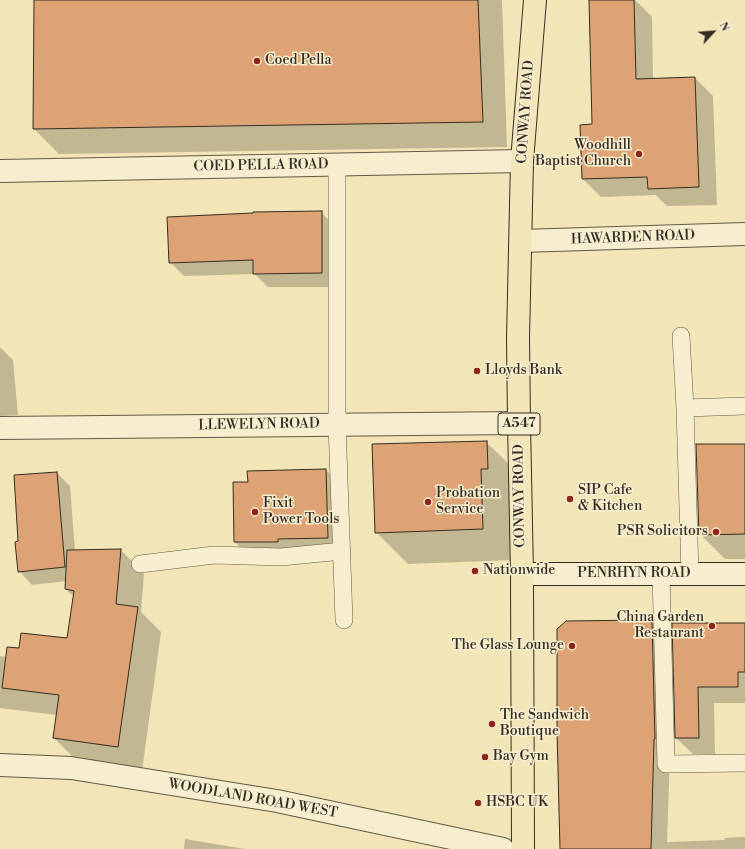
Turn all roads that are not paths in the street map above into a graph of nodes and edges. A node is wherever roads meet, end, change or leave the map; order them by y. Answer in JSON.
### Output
{"nodes":[{"id":1,"x":535,"y":0,"type":"edge"},
{"id":2,"x":522,"y":161,"type":"junction"},
{"id":3,"x":337,"y":164,"type":"junction"},
{"id":4,"x":0,"y":171,"type":"edge"},
{"id":5,"x":745,"y":234,"type":"edge"},
{"id":6,"x":521,"y":242,"type":"junction"},
{"id":7,"x":681,"y":336,"type":"dead end"},
{"id":8,"x":745,"y":406,"type":"edge"},
{"id":9,"x":685,"y":408,"type":"junction"},
{"id":10,"x":519,"y":423,"type":"junction"},
{"id":11,"x":337,"y":424,"type":"junction"},
{"id":12,"x":0,"y":428,"type":"edge"},
{"id":13,"x":342,"y":551,"type":"junction"},
{"id":14,"x":140,"y":564,"type":"dead end"},
{"id":15,"x":522,"y":574,"type":"junction"},
{"id":16,"x":661,"y":574,"type":"junction"},
{"id":17,"x":690,"y":574,"type":"junction"},
{"id":18,"x":745,"y":574,"type":"edge"},
{"id":19,"x":344,"y":620,"type":"dead end"},
{"id":20,"x":745,"y":763,"type":"edge"},
{"id":21,"x":0,"y":765,"type":"edge"},
{"id":22,"x":503,"y":849,"type":"edge"},
{"id":23,"x":523,"y":849,"type":"edge"}],
"edges":[{"from":1,"to":2,"type":"main road","name":"CONWAY ROAD","number":"A547"},
{"from":2,"to":3,"type":"street","name":"COED PELLA ROAD"},
{"from":2,"to":6,"type":"main road","name":"CONWAY ROAD","number":"A547"},
{"from":3,"to":4,"type":"street","name":"COED PELLA ROAD"},
{"from":3,"to":11,"type":"lane"},
{"from":5,"to":6,"type":"street","name":"HAWARDEN ROAD"},
{"from":6,"to":10,"type":"main road","name":"CONWAY ROAD","number":"A547"},
{"from":7,"to":9,"type":"lane"},
{"from":8,"to":9,"type":"lane"},
{"from":9,"to":17,"type":"lane"},
{"from":10,"to":11,"type":"street","name":"LLEWELYN ROAD"},
{"from":10,"to":15,"type":"main road","name":"CONWAY ROAD","number":"A547"},
{"from":11,"to":12,"type":"street","name":"LLEWELYN ROAD"},
{"from":11,"to":13,"type":"lane"},
{"from":13,"to":14,"type":"lane"},
{"from":13,"to":19,"type":"lane"},
{"from":15,"to":16,"type":"street","name":"PENRHYN ROAD"},
{"from":15,"to":23,"type":"main road","name":"CONWAY ROAD","number":"A547"},
{"from":16,"to":17,"type":"street","name":"PENRHYN ROAD"},
{"from":16,"to":20,"type":"lane"},
{"from":17,"to":18,"type":"street","name":"PENRHYN ROAD"},
{"from":21,"to":22,"type":"street","name":"WOODLAND ROAD WEST"}]}
